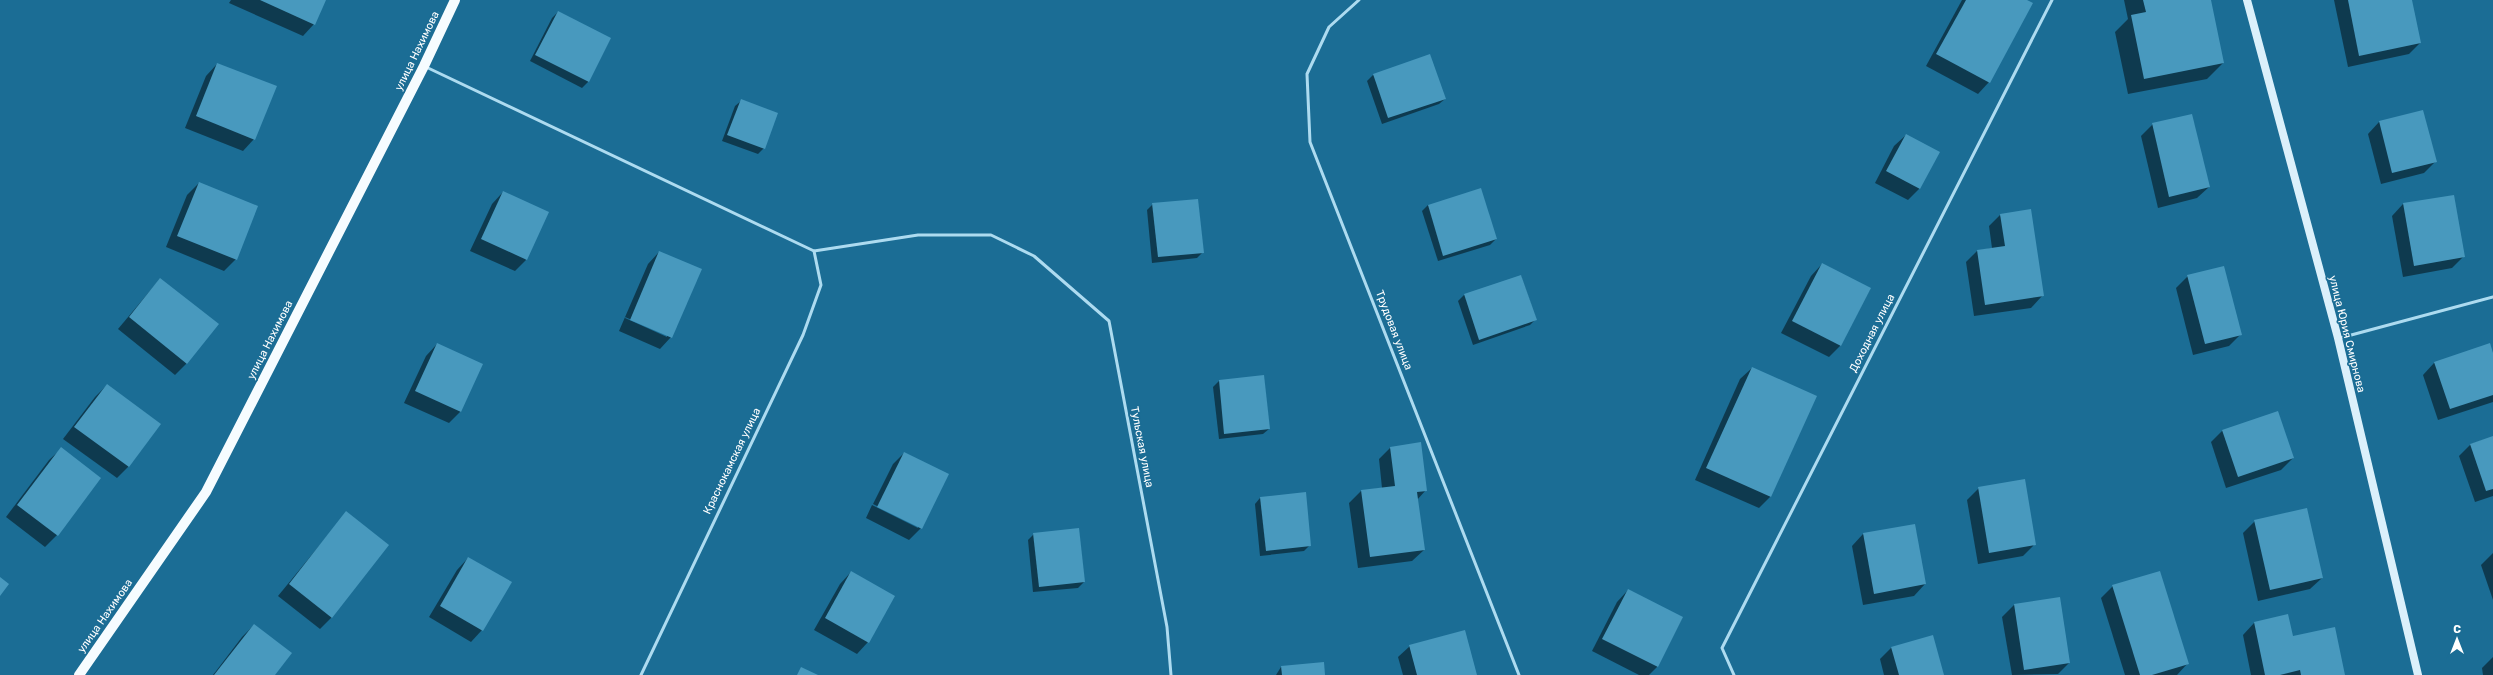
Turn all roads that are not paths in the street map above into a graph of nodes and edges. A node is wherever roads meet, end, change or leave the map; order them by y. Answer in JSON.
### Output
{"nodes":[{"id":1,"x":455,"y":0,"type":"edge"},
{"id":2,"x":1359,"y":0,"type":"edge"},
{"id":3,"x":2052,"y":0,"type":"edge"},
{"id":4,"x":2247,"y":0,"type":"edge"},
{"id":5,"x":424,"y":66,"type":"junction"},
{"id":6,"x":814,"y":251,"type":"junction"},
{"id":7,"x":2493,"y":297,"type":"edge"},
{"id":8,"x":2338,"y":338,"type":"junction"},
{"id":9,"x":79,"y":675,"type":"edge"},
{"id":10,"x":641,"y":675,"type":"edge"},
{"id":11,"x":1171,"y":675,"type":"edge"},
{"id":12,"x":1519,"y":675,"type":"edge"},
{"id":13,"x":1734,"y":675,"type":"edge"},
{"id":14,"x":2418,"y":675,"type":"edge"}],
"edges":[{"from":1,"to":5,"type":"main road","name":"улица Нахимова"},
{"from":2,"to":12,"type":"lane","name":"Трудовая улица"},
{"from":3,"to":13,"type":"lane","name":"Доходная улица"},
{"from":4,"to":8,"type":"street","name":"улица Юрия Смирнова"},
{"from":5,"to":6,"type":"lane"},
{"from":5,"to":9,"type":"main road","name":"улица Нахимова"},
{"from":6,"to":10,"type":"lane","name":"Краснокамская улица"},
{"from":6,"to":11,"type":"lane","name":"Тульская улица"},
{"from":7,"to":8,"type":"lane"},
{"from":8,"to":14,"type":"street","name":"улица Юрия Смирнова"}]}
